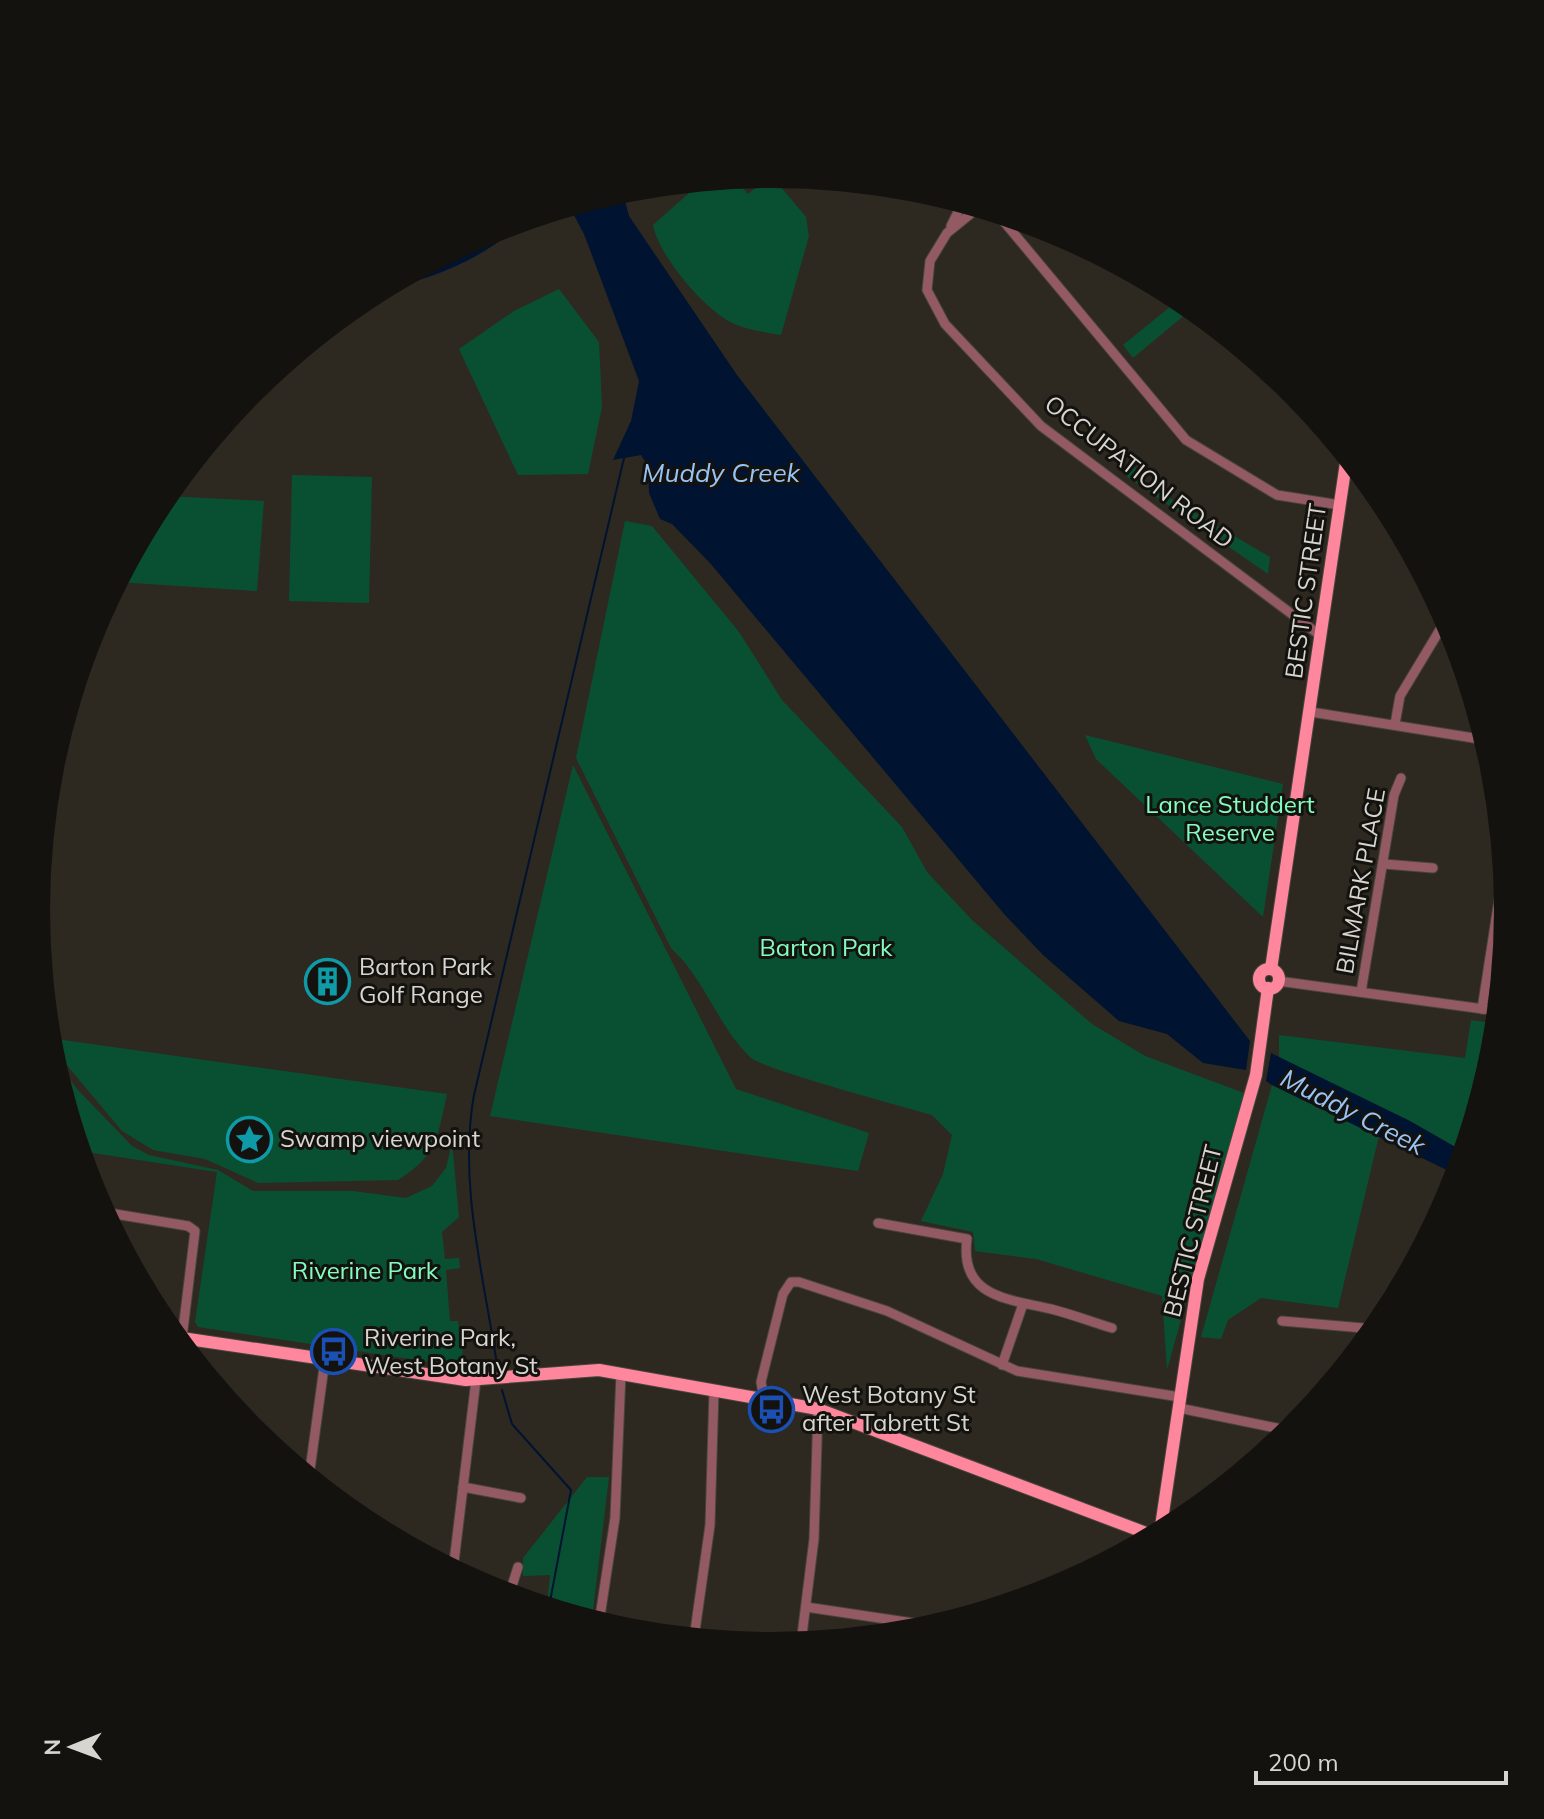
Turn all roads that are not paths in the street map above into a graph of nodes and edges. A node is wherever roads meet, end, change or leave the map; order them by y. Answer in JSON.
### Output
{"nodes":[{"id":1,"x":958,"y":212,"type":"edge"},
{"id":2,"x":969,"y":215,"type":"edge"},
{"id":3,"x":1009,"y":228,"type":"edge"},
{"id":4,"x":947,"y":233,"type":"junction"},
{"id":5,"x":1345,"y":470,"type":"edge"},
{"id":6,"x":1340,"y":505,"type":"junction"},
{"id":7,"x":1439,"y":632,"type":"edge"},
{"id":8,"x":1321,"y":636,"type":"junction"},
{"id":9,"x":1311,"y":712,"type":"junction"},
{"id":10,"x":1395,"y":724,"type":"junction"},
{"id":11,"x":1472,"y":738,"type":"edge"},
{"id":12,"x":1401,"y":778,"type":"dead end"},
{"id":13,"x":1384,"y":864,"type":"junction"},
{"id":14,"x":1433,"y":868,"type":"dead end"},
{"id":15,"x":1493,"y":940,"type":"edge"},
{"id":16,"x":1273,"y":985,"type":"junction"},
{"id":17,"x":1361,"y":992,"type":"junction"},
{"id":18,"x":1482,"y":1009,"type":"junction"},
{"id":19,"x":1487,"y":1010,"type":"edge"},
{"id":20,"x":118,"y":1214,"type":"edge"},
{"id":21,"x":878,"y":1223,"type":"dead end"},
{"id":22,"x":1023,"y":1304,"type":"junction"},
{"id":23,"x":1282,"y":1321,"type":"dead end"},
{"id":24,"x":1112,"y":1328,"type":"dead end"},
{"id":25,"x":1360,"y":1328,"type":"edge"},
{"id":26,"x":185,"y":1329,"type":"edge"},
{"id":27,"x":192,"y":1339,"type":"edge"},
{"id":28,"x":325,"y":1360,"type":"junction"},
{"id":29,"x":1002,"y":1365,"type":"junction"},
{"id":30,"x":621,"y":1373,"type":"junction"},
{"id":31,"x":476,"y":1380,"type":"junction"},
{"id":32,"x":714,"y":1390,"type":"junction"},
{"id":33,"x":764,"y":1399,"type":"junction"},
{"id":34,"x":1180,"y":1402,"type":"junction"},
{"id":35,"x":818,"y":1409,"type":"junction"},
{"id":36,"x":1275,"y":1427,"type":"edge"},
{"id":37,"x":311,"y":1464,"type":"edge"},
{"id":38,"x":463,"y":1487,"type":"junction"},
{"id":39,"x":521,"y":1498,"type":"dead end"},
{"id":40,"x":1163,"y":1517,"type":"edge"},
{"id":41,"x":1140,"y":1531,"type":"edge"},
{"id":42,"x":454,"y":1558,"type":"edge"},
{"id":43,"x":518,"y":1567,"type":"dead end"},
{"id":44,"x":513,"y":1583,"type":"edge"},
{"id":45,"x":806,"y":1607,"type":"junction"},
{"id":46,"x":601,"y":1611,"type":"edge"},
{"id":47,"x":896,"y":1620,"type":"edge"},
{"id":48,"x":696,"y":1627,"type":"edge"},
{"id":49,"x":803,"y":1631,"type":"edge"}],
"edges":[{"from":1,"to":4,"type":"street"},
{"from":2,"to":4,"type":"street","name":"OCCUPATION ROAD"},
{"from":3,"to":6,"type":"street"},
{"from":4,"to":8,"type":"street","name":"OCCUPATION ROAD"},
{"from":5,"to":6,"type":"main road","name":"BESTIC STREET"},
{"from":6,"to":8,"type":"main road","name":"BESTIC STREET"},
{"from":7,"to":10,"type":"street"},
{"from":8,"to":9,"type":"main road","name":"BESTIC STREET"},
{"from":9,"to":10,"type":"street"},
{"from":9,"to":16,"type":"main road","name":"BESTIC STREET"},
{"from":10,"to":11,"type":"street"},
{"from":12,"to":13,"type":"street","name":"BILMARK PLACE"},
{"from":13,"to":14,"type":"street"},
{"from":13,"to":17,"type":"street","name":"BILMARK PLACE"},
{"from":15,"to":18,"type":"street"},
{"from":16,"to":17,"type":"street"},
{"from":16,"to":34,"type":"main road","name":"BESTIC STREET"},
{"from":17,"to":18,"type":"street"},
{"from":18,"to":19,"type":"street"},
{"from":20,"to":26,"type":"street"},
{"from":21,"to":22,"type":"street"},
{"from":22,"to":24,"type":"street"},
{"from":22,"to":29,"type":"street"},
{"from":23,"to":25,"type":"street"},
{"from":27,"to":28,"type":"main road"},
{"from":28,"to":31,"type":"main road"},
{"from":28,"to":37,"type":"street"},
{"from":29,"to":33,"type":"street"},
{"from":29,"to":34,"type":"street"},
{"from":30,"to":31,"type":"main road"},
{"from":30,"to":32,"type":"main road"},
{"from":30,"to":46,"type":"street"},
{"from":31,"to":38,"type":"street"},
{"from":32,"to":33,"type":"main road"},
{"from":32,"to":48,"type":"street"},
{"from":33,"to":35,"type":"main road"},
{"from":34,"to":36,"type":"street"},
{"from":34,"to":40,"type":"main road","name":"BESTIC STREET"},
{"from":35,"to":41,"type":"main road"},
{"from":35,"to":45,"type":"street"},
{"from":38,"to":39,"type":"street"},
{"from":38,"to":42,"type":"street"},
{"from":43,"to":44,"type":"street"},
{"from":45,"to":47,"type":"street"},
{"from":45,"to":49,"type":"street"}]}
